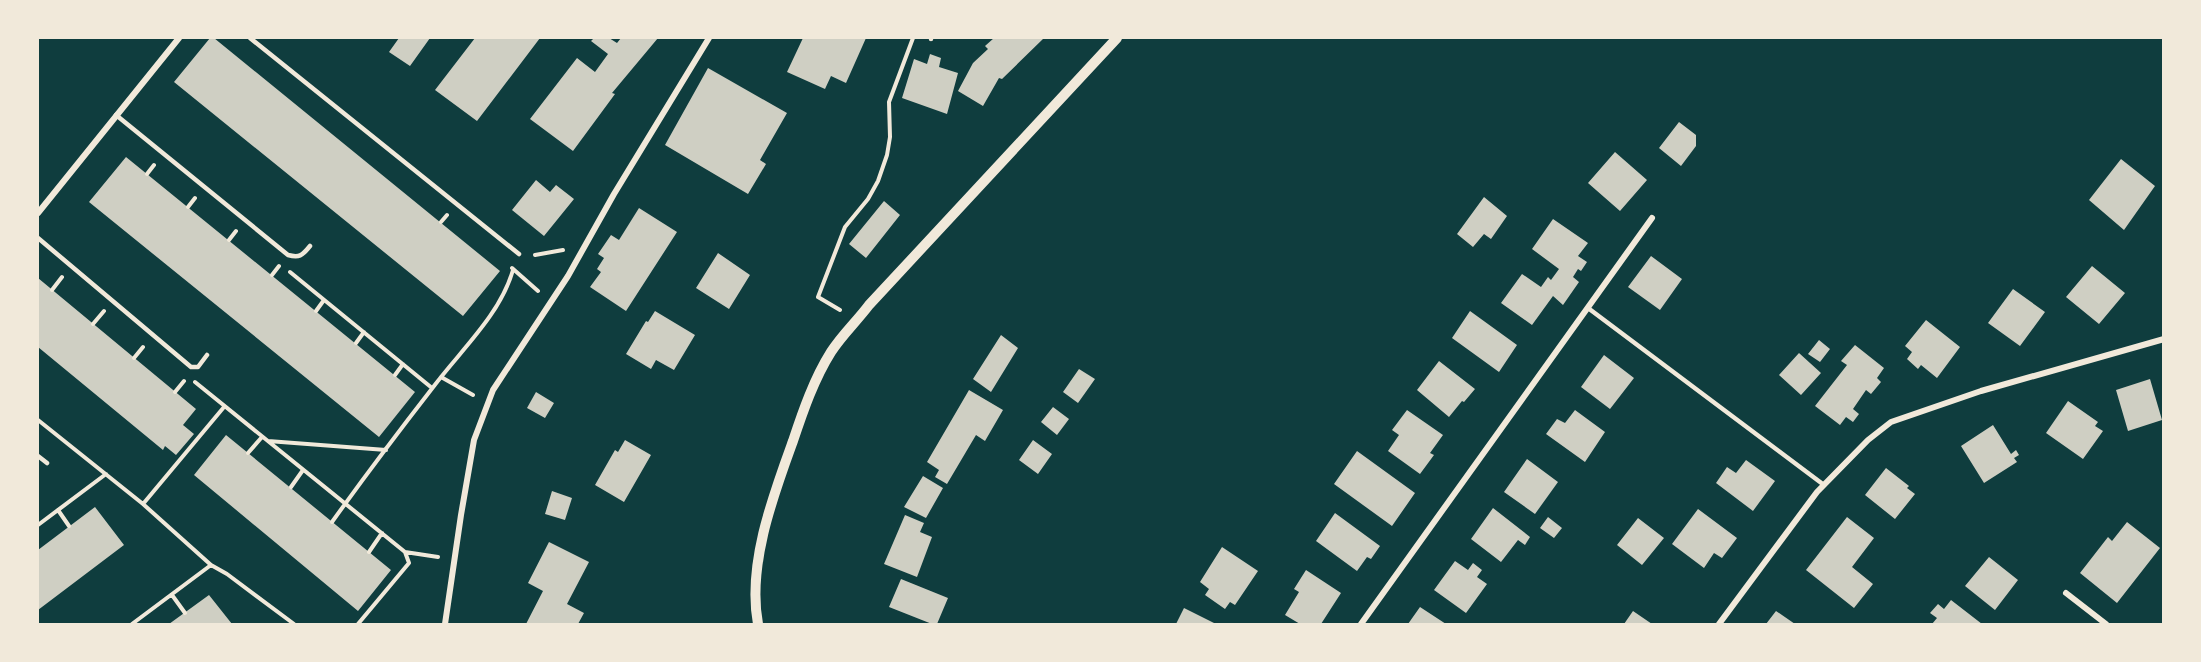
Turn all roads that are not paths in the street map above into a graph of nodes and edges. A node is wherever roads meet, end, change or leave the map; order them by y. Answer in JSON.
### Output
{"nodes":[{"id":1,"x":179,"y":38,"type":"edge"},
{"id":2,"x":250,"y":38,"type":"edge"},
{"id":3,"x":709,"y":38,"type":"edge"},
{"id":4,"x":1117,"y":38,"type":"edge"},
{"id":5,"x":116,"y":115,"type":"junction"},
{"id":6,"x":38,"y":213,"type":"edge"},
{"id":7,"x":1652,"y":218,"type":"dead end"},
{"id":8,"x":38,"y":238,"type":"edge"},
{"id":9,"x":310,"y":246,"type":"dead end"},
{"id":10,"x":519,"y":254,"type":"dead end"},
{"id":11,"x":1588,"y":308,"type":"junction"},
{"id":12,"x":2163,"y":339,"type":"edge"},
{"id":13,"x":207,"y":355,"type":"dead end"},
{"id":14,"x":38,"y":456,"type":"edge"},
{"id":15,"x":47,"y":463,"type":"dead end"},
{"id":16,"x":1824,"y":485,"type":"junction"},
{"id":17,"x":2066,"y":593,"type":"dead end"},
{"id":18,"x":445,"y":624,"type":"edge"},
{"id":19,"x":758,"y":624,"type":"edge"},
{"id":20,"x":1361,"y":624,"type":"edge"},
{"id":21,"x":1719,"y":624,"type":"edge"},
{"id":22,"x":2106,"y":624,"type":"edge"}],
"edges":[{"from":1,"to":5,"type":"street"},
{"from":2,"to":10,"type":"lane"},
{"from":3,"to":18,"type":"street"},
{"from":4,"to":19,"type":"street"},
{"from":5,"to":6,"type":"street"},
{"from":5,"to":9,"type":"lane"},
{"from":7,"to":11,"type":"street"},
{"from":8,"to":13,"type":"lane"},
{"from":11,"to":16,"type":"lane"},
{"from":11,"to":20,"type":"street"},
{"from":12,"to":16,"type":"street"},
{"from":14,"to":15,"type":"lane"},
{"from":16,"to":21,"type":"street"},
{"from":17,"to":22,"type":"street"}]}
